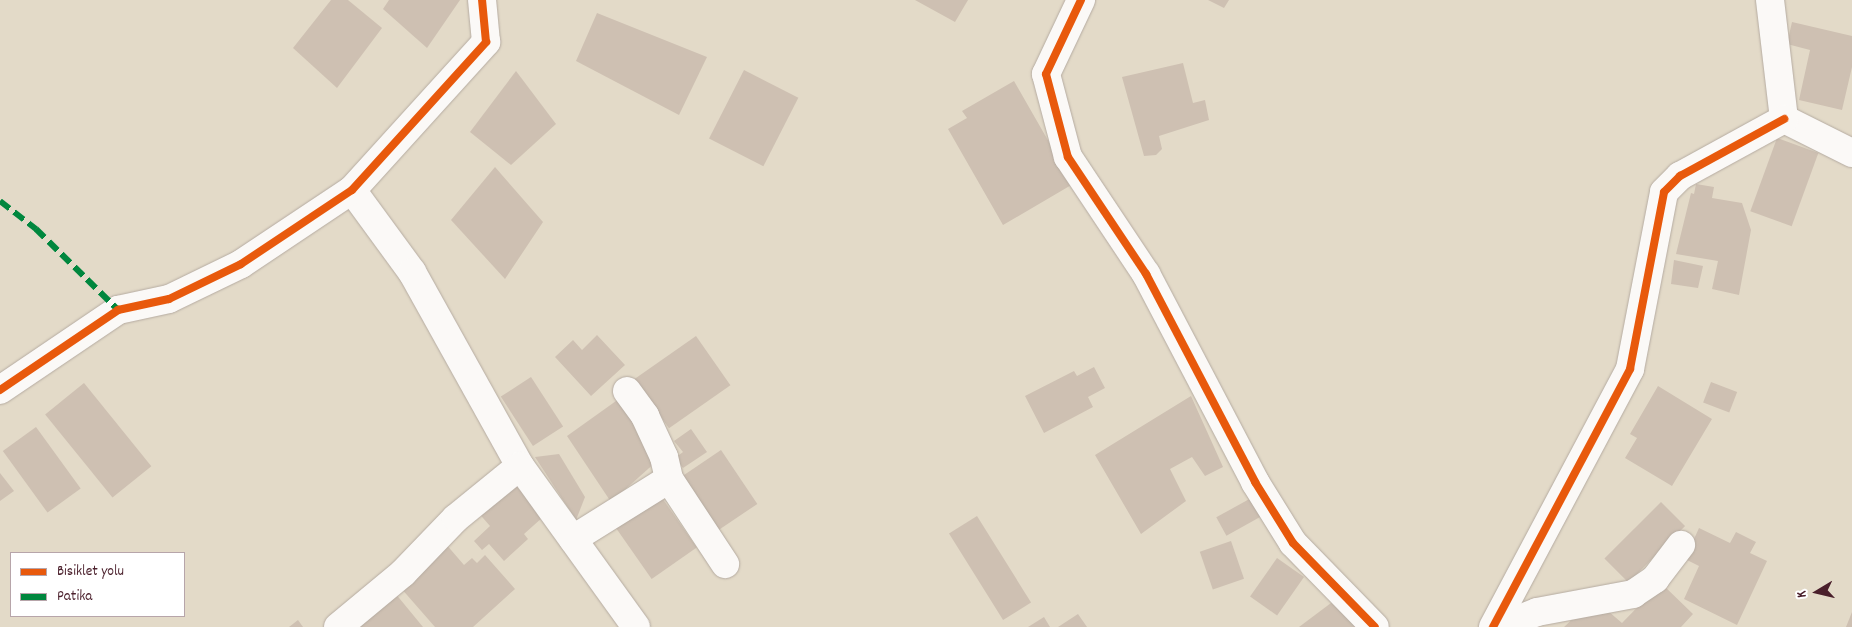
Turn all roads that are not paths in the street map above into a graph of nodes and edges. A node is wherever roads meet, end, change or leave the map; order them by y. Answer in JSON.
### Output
{"nodes":[{"id":1,"x":482,"y":0,"type":"edge"},
{"id":2,"x":1081,"y":0,"type":"edge"},
{"id":3,"x":1770,"y":0,"type":"edge"},
{"id":4,"x":1784,"y":119,"type":"junction"},
{"id":5,"x":1852,"y":153,"type":"edge"},
{"id":6,"x":352,"y":190,"type":"junction"},
{"id":7,"x":0,"y":390,"type":"edge"},
{"id":8,"x":627,"y":391,"type":"dead end"},
{"id":9,"x":520,"y":466,"type":"junction"},
{"id":10,"x":669,"y":479,"type":"junction"},
{"id":11,"x":574,"y":540,"type":"junction"},
{"id":12,"x":1682,"y":545,"type":"dead end"},
{"id":13,"x":725,"y":564,"type":"dead end"},
{"id":14,"x":338,"y":627,"type":"edge"},
{"id":15,"x":636,"y":627,"type":"edge"},
{"id":16,"x":1375,"y":627,"type":"edge"},
{"id":17,"x":1493,"y":627,"type":"edge"},
{"id":18,"x":1499,"y":627,"type":"edge"}],
"edges":[{"from":1,"to":6,"type":"street"},
{"from":2,"to":16,"type":"street"},
{"from":3,"to":4,"type":"street"},
{"from":4,"to":5,"type":"street"},
{"from":4,"to":17,"type":"street"},
{"from":6,"to":7,"type":"street"},
{"from":6,"to":9,"type":"street"},
{"from":8,"to":10,"type":"street"},
{"from":9,"to":11,"type":"street"},
{"from":9,"to":14,"type":"street"},
{"from":10,"to":11,"type":"street"},
{"from":10,"to":13,"type":"street"},
{"from":11,"to":15,"type":"street"},
{"from":12,"to":18,"type":"street"}]}
